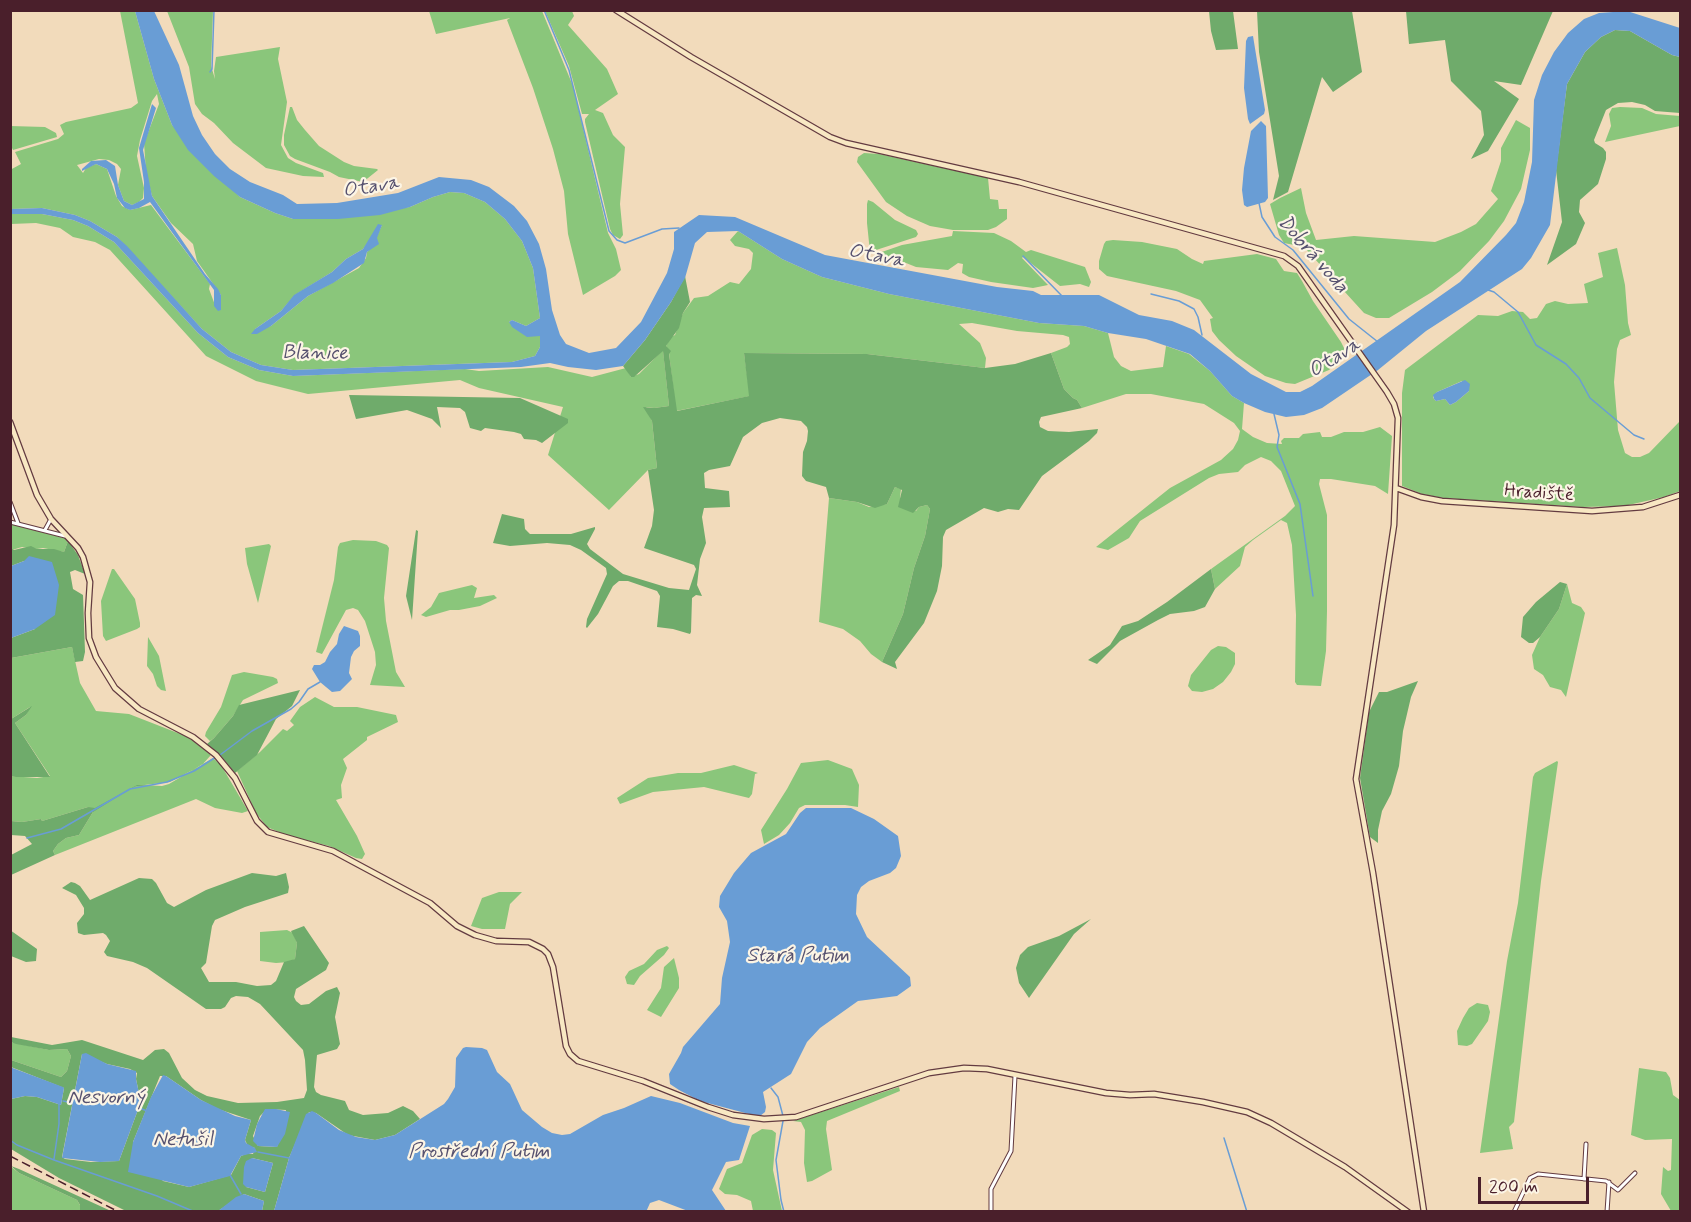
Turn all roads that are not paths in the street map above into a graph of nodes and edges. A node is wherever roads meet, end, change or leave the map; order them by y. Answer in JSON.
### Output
{"nodes":[{"id":1,"x":616,"y":10,"type":"edge"},
{"id":2,"x":10,"y":422,"type":"edge"},
{"id":3,"x":1396,"y":488,"type":"junction"},
{"id":4,"x":1680,"y":495,"type":"edge"},
{"id":5,"x":10,"y":502,"type":"edge"},
{"id":6,"x":12,"y":512,"type":"edge"},
{"id":7,"x":51,"y":519,"type":"junction"},
{"id":8,"x":10,"y":522,"type":"edge"},
{"id":9,"x":18,"y":523,"type":"junction"},
{"id":10,"x":45,"y":530,"type":"junction"},
{"id":11,"x":67,"y":537,"type":"junction"},
{"id":12,"x":1015,"y":1076,"type":"junction"},
{"id":13,"x":1586,"y":1144,"type":"dead end"},
{"id":14,"x":1635,"y":1173,"type":"dead end"},
{"id":15,"x":1584,"y":1179,"type":"junction"},
{"id":16,"x":1610,"y":1182,"type":"junction"},
{"id":17,"x":1423,"y":1211,"type":"edge"},
{"id":18,"x":990,"y":1212,"type":"edge"},
{"id":19,"x":1408,"y":1212,"type":"edge"},
{"id":20,"x":1514,"y":1212,"type":"edge"},
{"id":21,"x":1607,"y":1212,"type":"edge"}],
"edges":[{"from":1,"to":3,"type":"street"},
{"from":2,"to":7,"type":"street"},
{"from":3,"to":4,"type":"street","name":"Hradiště"},
{"from":3,"to":17,"type":"street"},
{"from":5,"to":6,"type":"street"},
{"from":6,"to":9,"type":"street"},
{"from":7,"to":10,"type":"street"},
{"from":7,"to":11,"type":"street"},
{"from":8,"to":9,"type":"street"},
{"from":9,"to":10,"type":"street"},
{"from":10,"to":11,"type":"street"},
{"from":11,"to":12,"type":"street"},
{"from":12,"to":18,"type":"street"},
{"from":12,"to":19,"type":"street"},
{"from":13,"to":15,"type":"street"},
{"from":14,"to":16,"type":"street"},
{"from":15,"to":16,"type":"street"},
{"from":15,"to":20,"type":"street"},
{"from":16,"to":21,"type":"street"}]}
